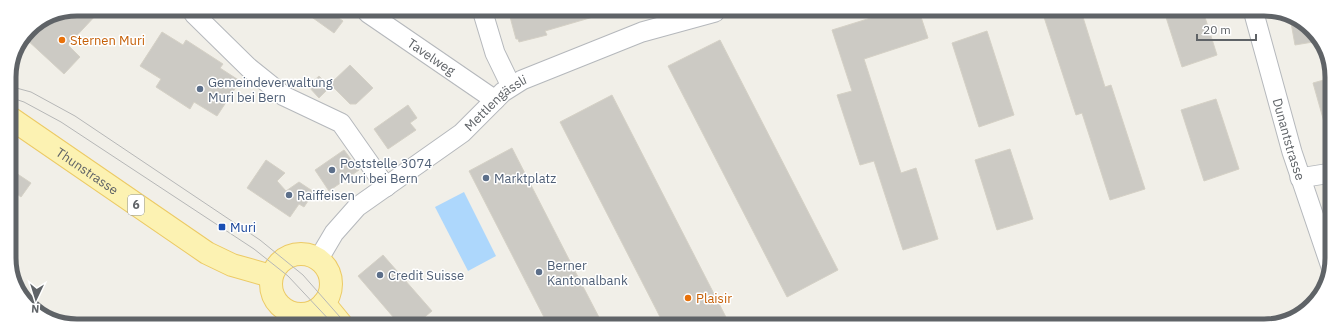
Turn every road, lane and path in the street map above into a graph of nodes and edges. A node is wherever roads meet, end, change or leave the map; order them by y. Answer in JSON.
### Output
{"nodes":[{"id":1,"x":196,"y":16,"type":"edge"},
{"id":2,"x":372,"y":16,"type":"edge"},
{"id":3,"x":484,"y":16,"type":"edge"},
{"id":4,"x":700,"y":16,"type":"edge"},
{"id":5,"x":1254,"y":16,"type":"edge"},
{"id":6,"x":511,"y":86,"type":"junction"},
{"id":7,"x":495,"y":100,"type":"junction"},
{"id":8,"x":16,"y":122,"type":"edge"},
{"id":9,"x":1325,"y":175,"type":"edge"},
{"id":10,"x":1300,"y":178,"type":"junction"},
{"id":11,"x":386,"y":186,"type":"junction"},
{"id":12,"x":1325,"y":250,"type":"edge"},
{"id":13,"x":318,"y":260,"type":"junction"},
{"id":14,"x":271,"y":276,"type":"junction"},
{"id":15,"x":324,"y":303,"type":"junction"},
{"id":16,"x":337,"y":319,"type":"edge"}],
"edges":[{"from":1,"to":11,"type":"street"},
{"from":2,"to":7,"type":"street","name":"Tavelweg"},
{"from":3,"to":6,"type":"street"},
{"from":4,"to":6,"type":"street","name":"Mettlengässli"},
{"from":5,"to":10,"type":"street","name":"Dunantstrasse"},
{"from":6,"to":7,"type":"street","name":"Mettlengässli"},
{"from":7,"to":11,"type":"street","name":"Mettlengässli"},
{"from":8,"to":14,"type":"main road","name":"Thunstrasse","number":"6"},
{"from":9,"to":10,"type":"street"},
{"from":10,"to":12,"type":"street","name":"Dunantstrasse"},
{"from":11,"to":13,"type":"street","name":"Mettlengässli"},
{"from":13,"to":14,"type":"main road"},
{"from":13,"to":15,"type":"main road"},
{"from":14,"to":15,"type":"main road"},
{"from":15,"to":16,"type":"main road"}]}
